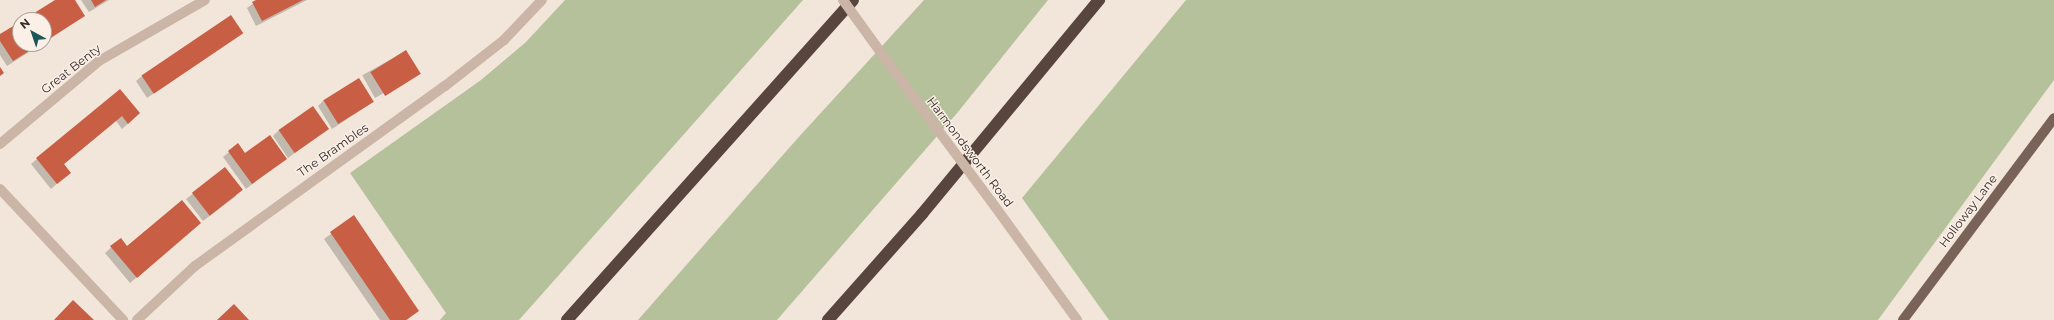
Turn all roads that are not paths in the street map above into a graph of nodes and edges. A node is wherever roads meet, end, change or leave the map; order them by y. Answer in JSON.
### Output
{"nodes":[{"id":1,"x":205,"y":0,"type":"edge"},
{"id":2,"x":542,"y":0,"type":"edge"},
{"id":3,"x":843,"y":0,"type":"edge"},
{"id":4,"x":853,"y":0,"type":"edge"},
{"id":5,"x":1099,"y":0,"type":"edge"},
{"id":6,"x":2054,"y":118,"type":"edge"},
{"id":7,"x":0,"y":144,"type":"edge"},
{"id":8,"x":0,"y":189,"type":"edge"},
{"id":9,"x":123,"y":320,"type":"edge"},
{"id":10,"x":137,"y":320,"type":"edge"},
{"id":11,"x":567,"y":320,"type":"edge"},
{"id":12,"x":828,"y":320,"type":"edge"},
{"id":13,"x":1077,"y":320,"type":"edge"},
{"id":14,"x":1903,"y":320,"type":"edge"}],
"edges":[{"from":1,"to":7,"type":"street","name":"Great Benty"},
{"from":2,"to":10,"type":"street","name":"The Brambles"},
{"from":3,"to":13,"type":"street","name":"Harmondsworth Road","bridge":true},
{"from":4,"to":11,"type":"highway"},
{"from":5,"to":12,"type":"highway"},
{"from":6,"to":14,"type":"main road","name":"Holloway Lane"},
{"from":8,"to":9,"type":"street"}]}
